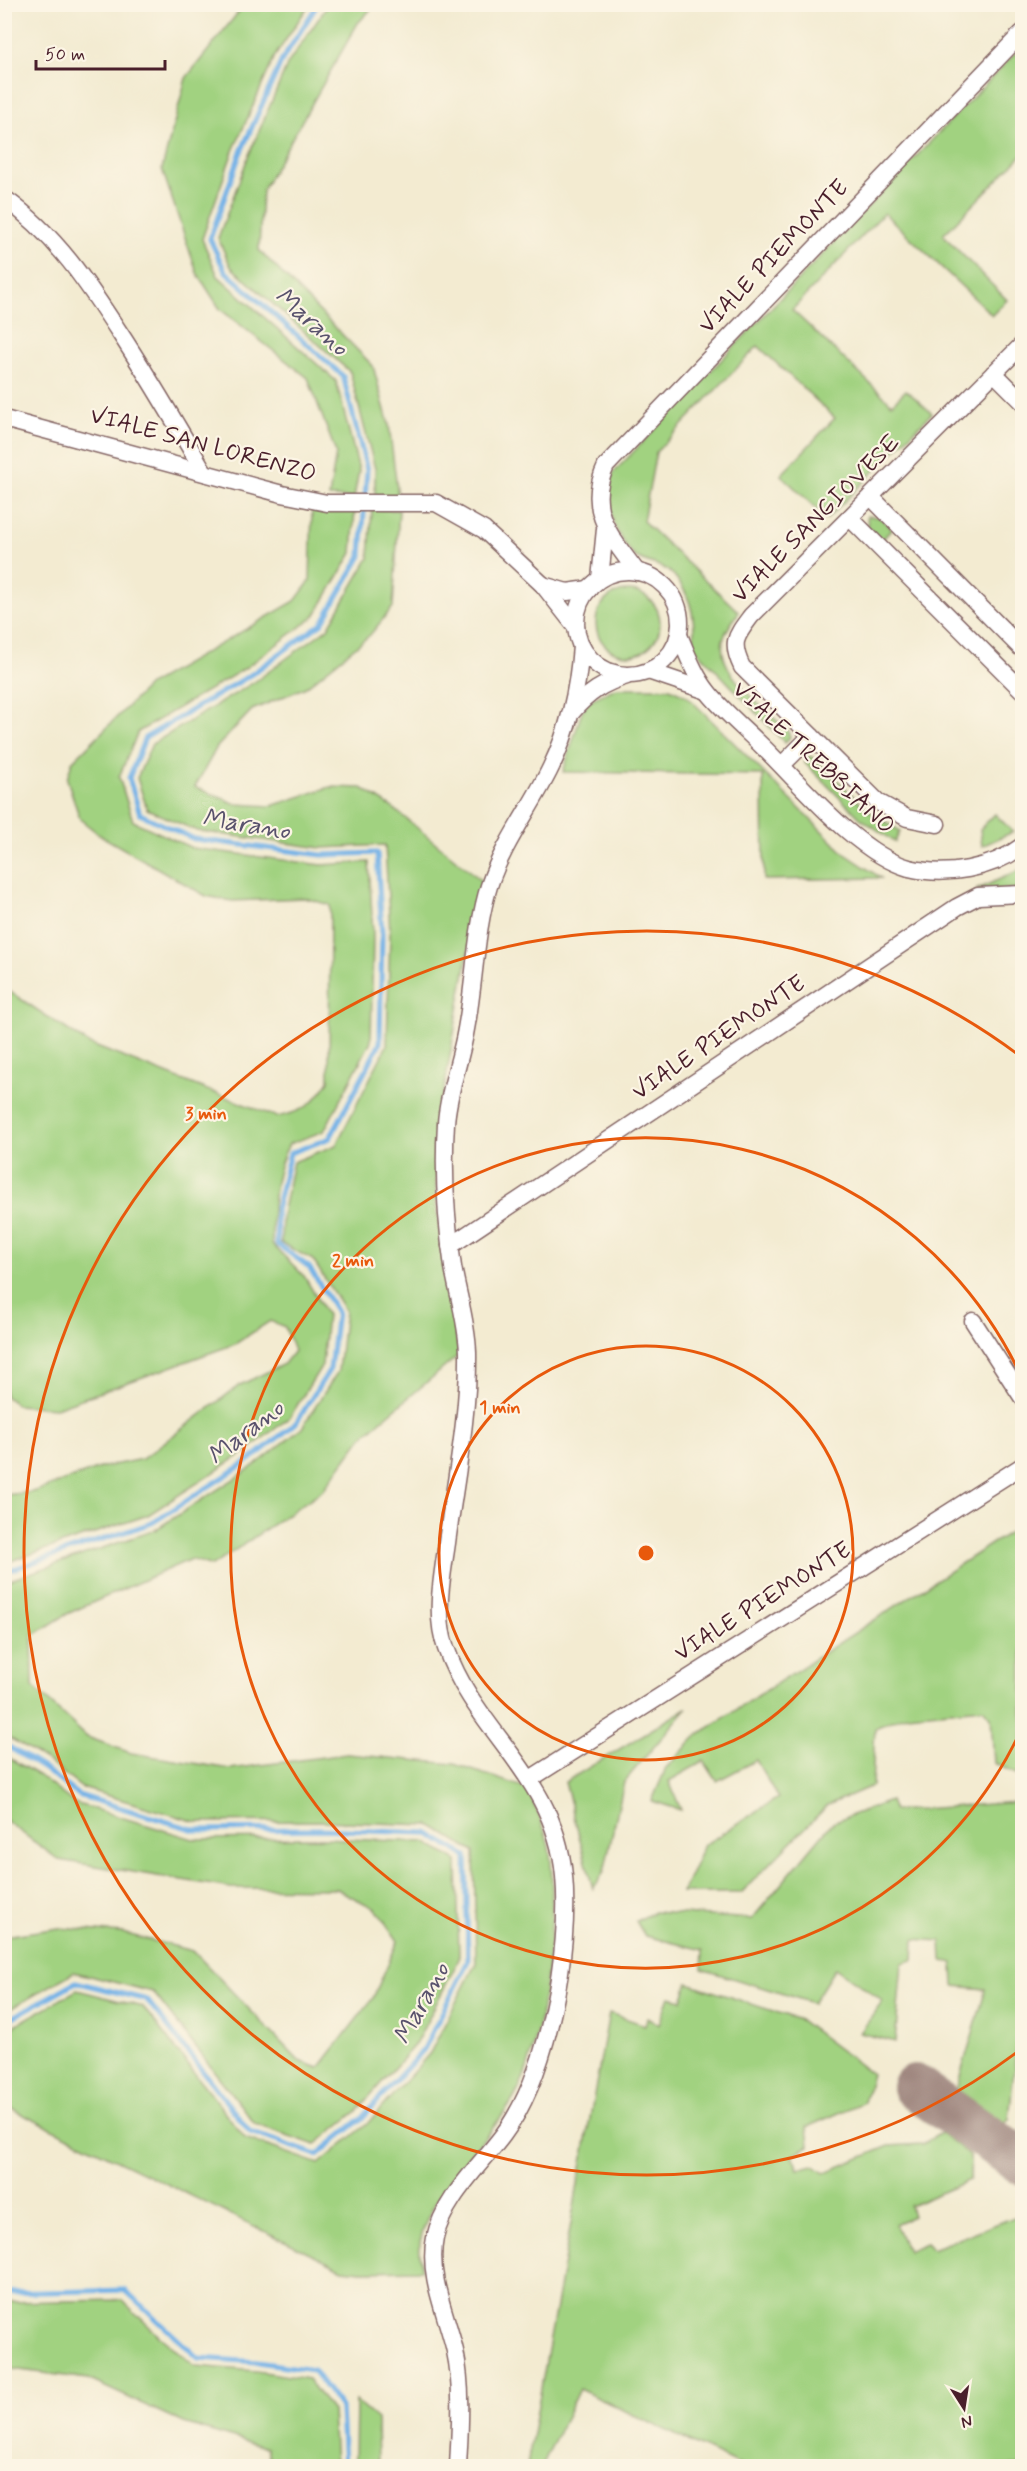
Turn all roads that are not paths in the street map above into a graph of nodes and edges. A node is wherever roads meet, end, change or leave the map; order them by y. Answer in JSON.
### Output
{"nodes":[{"id":1,"x":1023,"y":33,"type":"edge"},
{"id":2,"x":4,"y":198,"type":"edge"},
{"id":3,"x":1020,"y":352,"type":"edge"},
{"id":4,"x":994,"y":373,"type":"junction"},
{"id":5,"x":1023,"y":401,"type":"edge"},
{"id":6,"x":4,"y":419,"type":"edge"},
{"id":7,"x":203,"y":470,"type":"junction"},
{"id":8,"x":871,"y":497,"type":"junction"},
{"id":9,"x":850,"y":518,"type":"junction"},
{"id":10,"x":605,"y":529,"type":"junction"},
{"id":11,"x":637,"y":572,"type":"junction"},
{"id":12,"x":595,"y":584,"type":"junction"},
{"id":13,"x":543,"y":585,"type":"junction"},
{"id":14,"x":576,"y":627,"type":"junction"},
{"id":15,"x":679,"y":635,"type":"junction"},
{"id":16,"x":581,"y":646,"type":"junction"},
{"id":17,"x":1023,"y":649,"type":"edge"},
{"id":18,"x":648,"y":671,"type":"junction"},
{"id":19,"x":628,"y":675,"type":"junction"},
{"id":20,"x":1023,"y":690,"type":"edge"},
{"id":21,"x":708,"y":692,"type":"junction"},
{"id":22,"x":572,"y":713,"type":"junction"},
{"id":23,"x":811,"y":736,"type":"junction"},
{"id":24,"x":782,"y":765,"type":"junction"},
{"id":25,"x":937,"y":824,"type":"dead end"},
{"id":26,"x":1023,"y":846,"type":"edge"},
{"id":27,"x":1023,"y":894,"type":"edge"},
{"id":28,"x":450,"y":1245,"type":"junction"},
{"id":29,"x":973,"y":1321,"type":"dead end"},
{"id":30,"x":1023,"y":1397,"type":"edge"},
{"id":31,"x":1023,"y":1466,"type":"edge"},
{"id":32,"x":530,"y":1779,"type":"junction"},
{"id":33,"x":458,"y":2466,"type":"edge"}],
"edges":[{"from":1,"to":10,"type":"street","name":"VIALE PIEMONTE"},
{"from":2,"to":7,"type":"street"},
{"from":3,"to":4,"type":"street","name":"VIALE SANGIOVESE"},
{"from":4,"to":5,"type":"street"},
{"from":4,"to":8,"type":"street","name":"VIALE SANGIOVESE"},
{"from":6,"to":7,"type":"street","name":"VIALE SAN LORENZO"},
{"from":7,"to":13,"type":"street","name":"VIALE SAN LORENZO"},
{"from":8,"to":9,"type":"street","name":"VIALE SANGIOVESE"},
{"from":8,"to":17,"type":"street"},
{"from":9,"to":20,"type":"street"},
{"from":9,"to":23,"type":"street","name":"VIALE SANGIOVESE"},
{"from":10,"to":11,"type":"street","name":"VIALE PIEMONTE"},
{"from":10,"to":12,"type":"street","name":"VIALE PIEMONTE"},
{"from":11,"to":12,"type":"street"},
{"from":11,"to":15,"type":"street"},
{"from":12,"to":13,"type":"street"},
{"from":12,"to":14,"type":"street"},
{"from":13,"to":14,"type":"street","name":"VIALE SAN LORENZO"},
{"from":14,"to":16,"type":"street"},
{"from":15,"to":18,"type":"street"},
{"from":15,"to":21,"type":"street","name":"VIALE TREBBIANO"},
{"from":16,"to":19,"type":"street"},
{"from":16,"to":22,"type":"street"},
{"from":18,"to":19,"type":"street"},
{"from":18,"to":21,"type":"street","name":"VIALE TREBBIANO"},
{"from":19,"to":22,"type":"street"},
{"from":21,"to":24,"type":"street","name":"VIALE TREBBIANO"},
{"from":22,"to":28,"type":"street"},
{"from":23,"to":24,"type":"street"},
{"from":23,"to":25,"type":"street","name":"VIALE SANGIOVESE"},
{"from":24,"to":26,"type":"street","name":"VIALE TREBBIANO"},
{"from":27,"to":28,"type":"street","name":"VIALE PIEMONTE"},
{"from":28,"to":32,"type":"street"},
{"from":29,"to":30,"type":"street"},
{"from":31,"to":32,"type":"street","name":"VIALE PIEMONTE"},
{"from":32,"to":33,"type":"street"}]}
